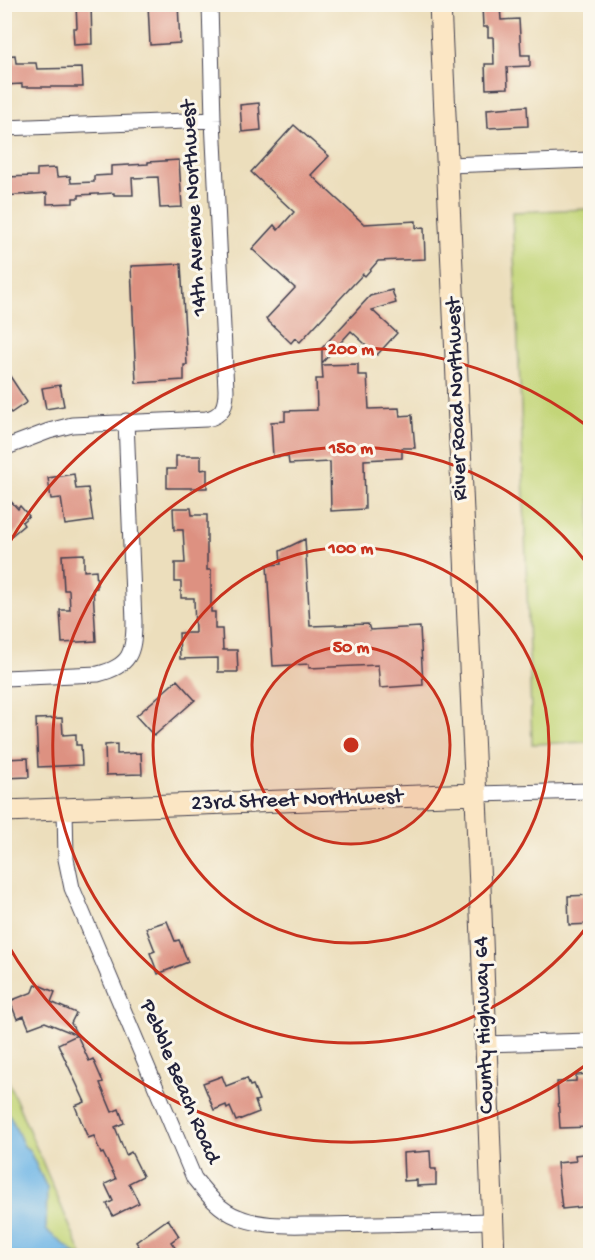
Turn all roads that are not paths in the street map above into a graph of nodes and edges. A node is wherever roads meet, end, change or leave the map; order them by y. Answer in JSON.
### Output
{"nodes":[{"id":1,"x":210,"y":4,"type":"edge"},
{"id":2,"x":440,"y":4,"type":"edge"},
{"id":3,"x":213,"y":120,"type":"junction"},
{"id":4,"x":4,"y":128,"type":"edge"},
{"id":5,"x":591,"y":160,"type":"edge"},
{"id":6,"x":448,"y":165,"type":"junction"},
{"id":7,"x":126,"y":421,"type":"junction"},
{"id":8,"x":4,"y":448,"type":"edge"},
{"id":9,"x":4,"y":678,"type":"edge"},
{"id":10,"x":591,"y":791,"type":"edge"},
{"id":11,"x":475,"y":794,"type":"junction"},
{"id":12,"x":65,"y":808,"type":"junction"},
{"id":13,"x":4,"y":811,"type":"edge"},
{"id":14,"x":591,"y":1041,"type":"edge"},
{"id":15,"x":485,"y":1044,"type":"junction"},
{"id":16,"x":493,"y":1221,"type":"junction"},
{"id":17,"x":494,"y":1256,"type":"edge"}],
"edges":[{"from":1,"to":3,"type":"street","name":"14th Avenue Northwest"},
{"from":2,"to":6,"type":"street","name":"River Road Northwest"},
{"from":3,"to":4,"type":"street"},
{"from":3,"to":7,"type":"street","name":"14th Avenue Northwest"},
{"from":5,"to":6,"type":"street"},
{"from":6,"to":11,"type":"street","name":"River Road Northwest"},
{"from":7,"to":8,"type":"street"},
{"from":7,"to":9,"type":"street"},
{"from":10,"to":11,"type":"street","name":"23rd Street Northwest"},
{"from":11,"to":12,"type":"street","name":"23rd Street Northwest"},
{"from":11,"to":15,"type":"street","name":"County Highway 64"},
{"from":12,"to":13,"type":"street","name":"23rd Street Northwest"},
{"from":12,"to":16,"type":"street","name":"Pebble Beach Road"},
{"from":14,"to":15,"type":"street"},
{"from":15,"to":16,"type":"street","name":"County Highway 64"},
{"from":16,"to":17,"type":"street","name":"County Highway 64"}]}
